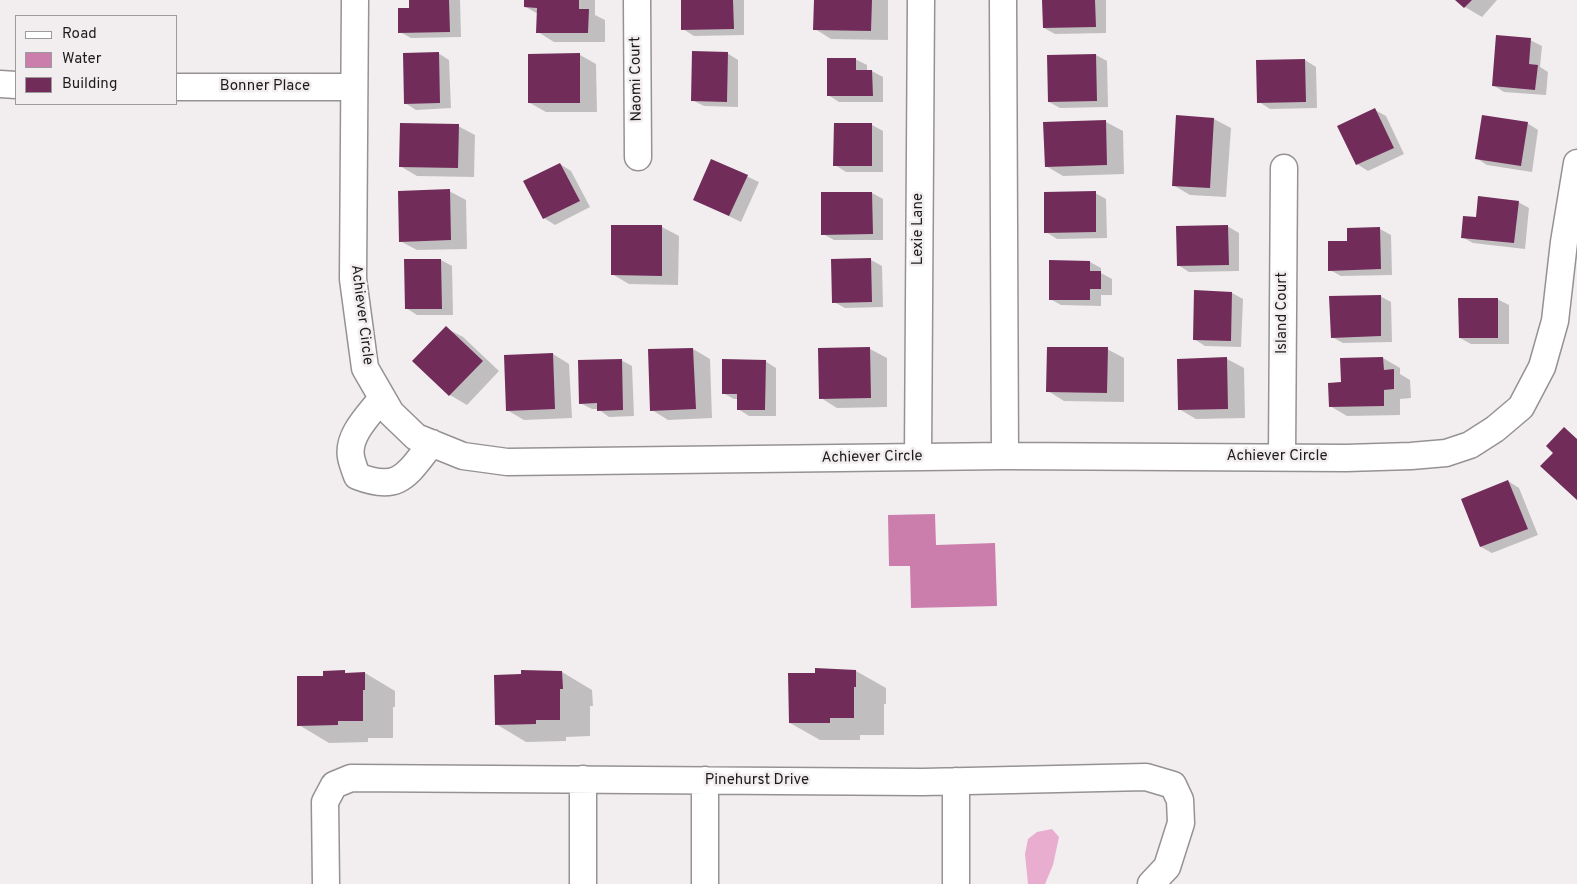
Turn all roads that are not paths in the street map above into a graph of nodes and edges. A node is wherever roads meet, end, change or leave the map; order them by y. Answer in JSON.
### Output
{"nodes":[{"id":1,"x":355,"y":0,"type":"edge"},
{"id":2,"x":637,"y":0,"type":"edge"},
{"id":3,"x":921,"y":0,"type":"edge"},
{"id":4,"x":1004,"y":0,"type":"edge"},
{"id":5,"x":0,"y":84,"type":"edge"},
{"id":6,"x":15,"y":85,"type":"edge"},
{"id":7,"x":178,"y":87,"type":"edge"},
{"id":8,"x":354,"y":87,"type":"junction"},
{"id":9,"x":638,"y":157,"type":"dead end"},
{"id":10,"x":1577,"y":163,"type":"edge"},
{"id":11,"x":1284,"y":168,"type":"dead end"},
{"id":12,"x":382,"y":398,"type":"junction"},
{"id":13,"x":432,"y":443,"type":"junction"},
{"id":14,"x":1005,"y":456,"type":"junction"},
{"id":15,"x":918,"y":457,"type":"junction"},
{"id":16,"x":1282,"y":457,"type":"junction"},
{"id":17,"x":583,"y":779,"type":"junction"},
{"id":18,"x":706,"y":780,"type":"junction"},
{"id":19,"x":956,"y":781,"type":"junction"},
{"id":20,"x":326,"y":884,"type":"edge"},
{"id":21,"x":583,"y":884,"type":"edge"},
{"id":22,"x":705,"y":884,"type":"edge"},
{"id":23,"x":956,"y":884,"type":"edge"},
{"id":24,"x":1151,"y":884,"type":"edge"}],
"edges":[{"from":1,"to":8,"type":"street","name":"Achiever Circle"},
{"from":2,"to":9,"type":"street","name":"Naomi Court"},
{"from":3,"to":15,"type":"street","name":"Lexie Lane"},
{"from":4,"to":14,"type":"street"},
{"from":5,"to":6,"type":"street"},
{"from":7,"to":8,"type":"street","name":"Bonner Place"},
{"from":8,"to":12,"type":"street","name":"Achiever Circle"},
{"from":10,"to":16,"type":"street","name":"Achiever Circle"},
{"from":11,"to":16,"type":"street","name":"Island Court"},
{"from":12,"to":13,"type":"street","name":"Achiever Circle"},
{"from":12,"to":13,"type":"street"},
{"from":13,"to":15,"type":"street","name":"Achiever Circle"},
{"from":14,"to":15,"type":"street","name":"Achiever Circle"},
{"from":14,"to":16,"type":"street","name":"Achiever Circle"},
{"from":17,"to":18,"type":"street","name":"Pinehurst Drive"},
{"from":17,"to":20,"type":"street","name":"Pinehurst Drive"},
{"from":17,"to":21,"type":"street"},
{"from":18,"to":19,"type":"street","name":"Pinehurst Drive"},
{"from":18,"to":22,"type":"street"},
{"from":19,"to":23,"type":"street"},
{"from":19,"to":24,"type":"street","name":"Pinehurst Drive"}]}
